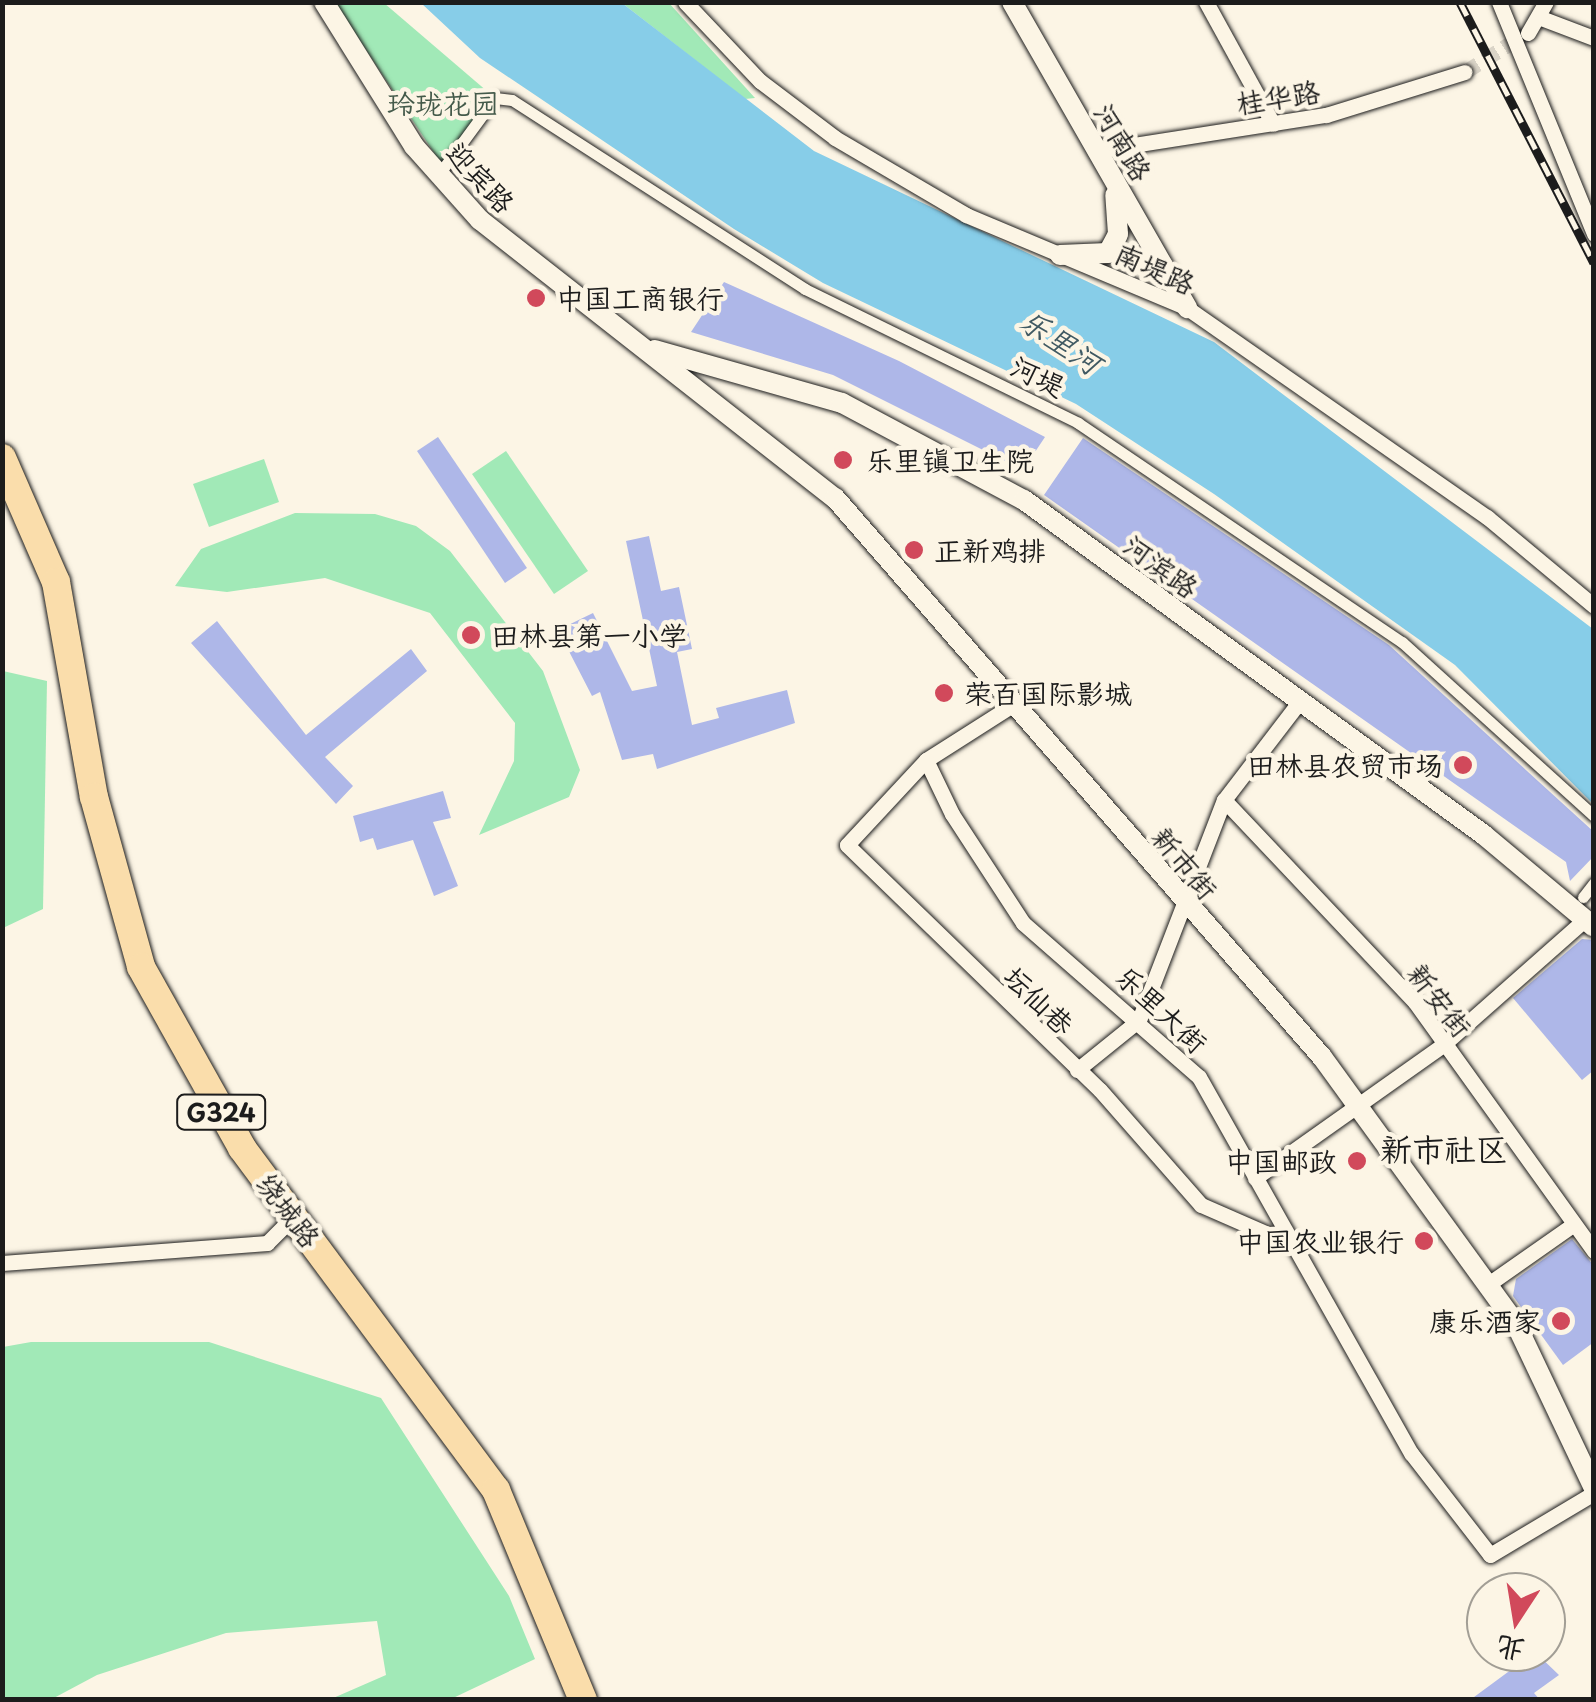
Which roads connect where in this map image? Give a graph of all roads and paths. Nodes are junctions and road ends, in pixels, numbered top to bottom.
1 (324, 2) edge
2 (684, 2) edge
3 (1012, 2) edge
4 (1206, 2) edge
5 (1499, 2) edge
6 (1543, 10) edge
7 (1528, 32) tunnel mouth
8 (1594, 38) edge
9 (1465, 72) tunnel mouth
10 (1273, 124) junction
11 (1094, 152) junction
12 (440, 174) junction
13 (1111, 178) junction
14 (1594, 234) edge
15 (1060, 254) junction
16 (1187, 308) junction
17 (643, 347) junction
18 (711, 366) junction
19 (695, 389) junction
20 (2, 458) edge
21 (1594, 606) edge
22 (1300, 701) junction
23 (1014, 704) junction
24 (926, 760) junction
25 (1224, 800) junction
26 (1594, 816) edge
27 (1594, 883) edge
28 (1582, 896) dead end
29 (1188, 910) junction
30 (1588, 924) edge
31 (1139, 1020) junction
32 (1444, 1044) junction
33 (1077, 1070) junction
34 (1358, 1108) junction
35 (1255, 1178) junction
36 (294, 1216) junction
37 (1574, 1224) junction
38 (1295, 1246) junction
39 (1594, 1251) edge
40 (2, 1262) edge
41 (1486, 1284) junction
42 (1594, 1491) edge
43 (583, 1700) edge

1 - 12 street, 迎宾路
2 - 15 street, 南堤路
3 - 11 street, 河南路
4 - 10 street
5 - 14 street
6 - 7 street
6 - 8 street
9 - 10 street, 桂华路
10 - 11 street, 桂华路
11 - 13 street, 河南路
12 - 17 street, 迎宾路
12 - 26 street, 河堤
13 - 15 street
13 - 16 street, 河南路
15 - 16 street, 南堤路
16 - 21 street, 南堤路
17 - 18 street, 河滨路
17 - 19 street, 新市街
18 - 19 street
18 - 22 street, 河滨路
19 - 23 street, 新市街
20 - 36 highway, 绕城路 / G324
22 - 25 street
22 - 30 street, 河滨路
23 - 24 street
23 - 29 street, 新市街
24 - 31 street, 乐里大街
24 - 33 street, 坛仙巷
25 - 29 street
25 - 32 street, 新安街
27 - 28 street
29 - 31 street
29 - 34 street, 新市街
30 - 32 street
31 - 33 street
31 - 35 street, 乐里大街
32 - 34 street
32 - 37 street, 新安街
33 - 38 street, 坛仙巷
34 - 35 street
34 - 41 street, 新市街
35 - 38 street, 乐里大街
36 - 40 street
36 - 43 highway, 绕城路 / G324
37 - 39 street, 新安街
37 - 41 street
38 - 42 street, 乐里大街
41 - 42 street, 新市街

